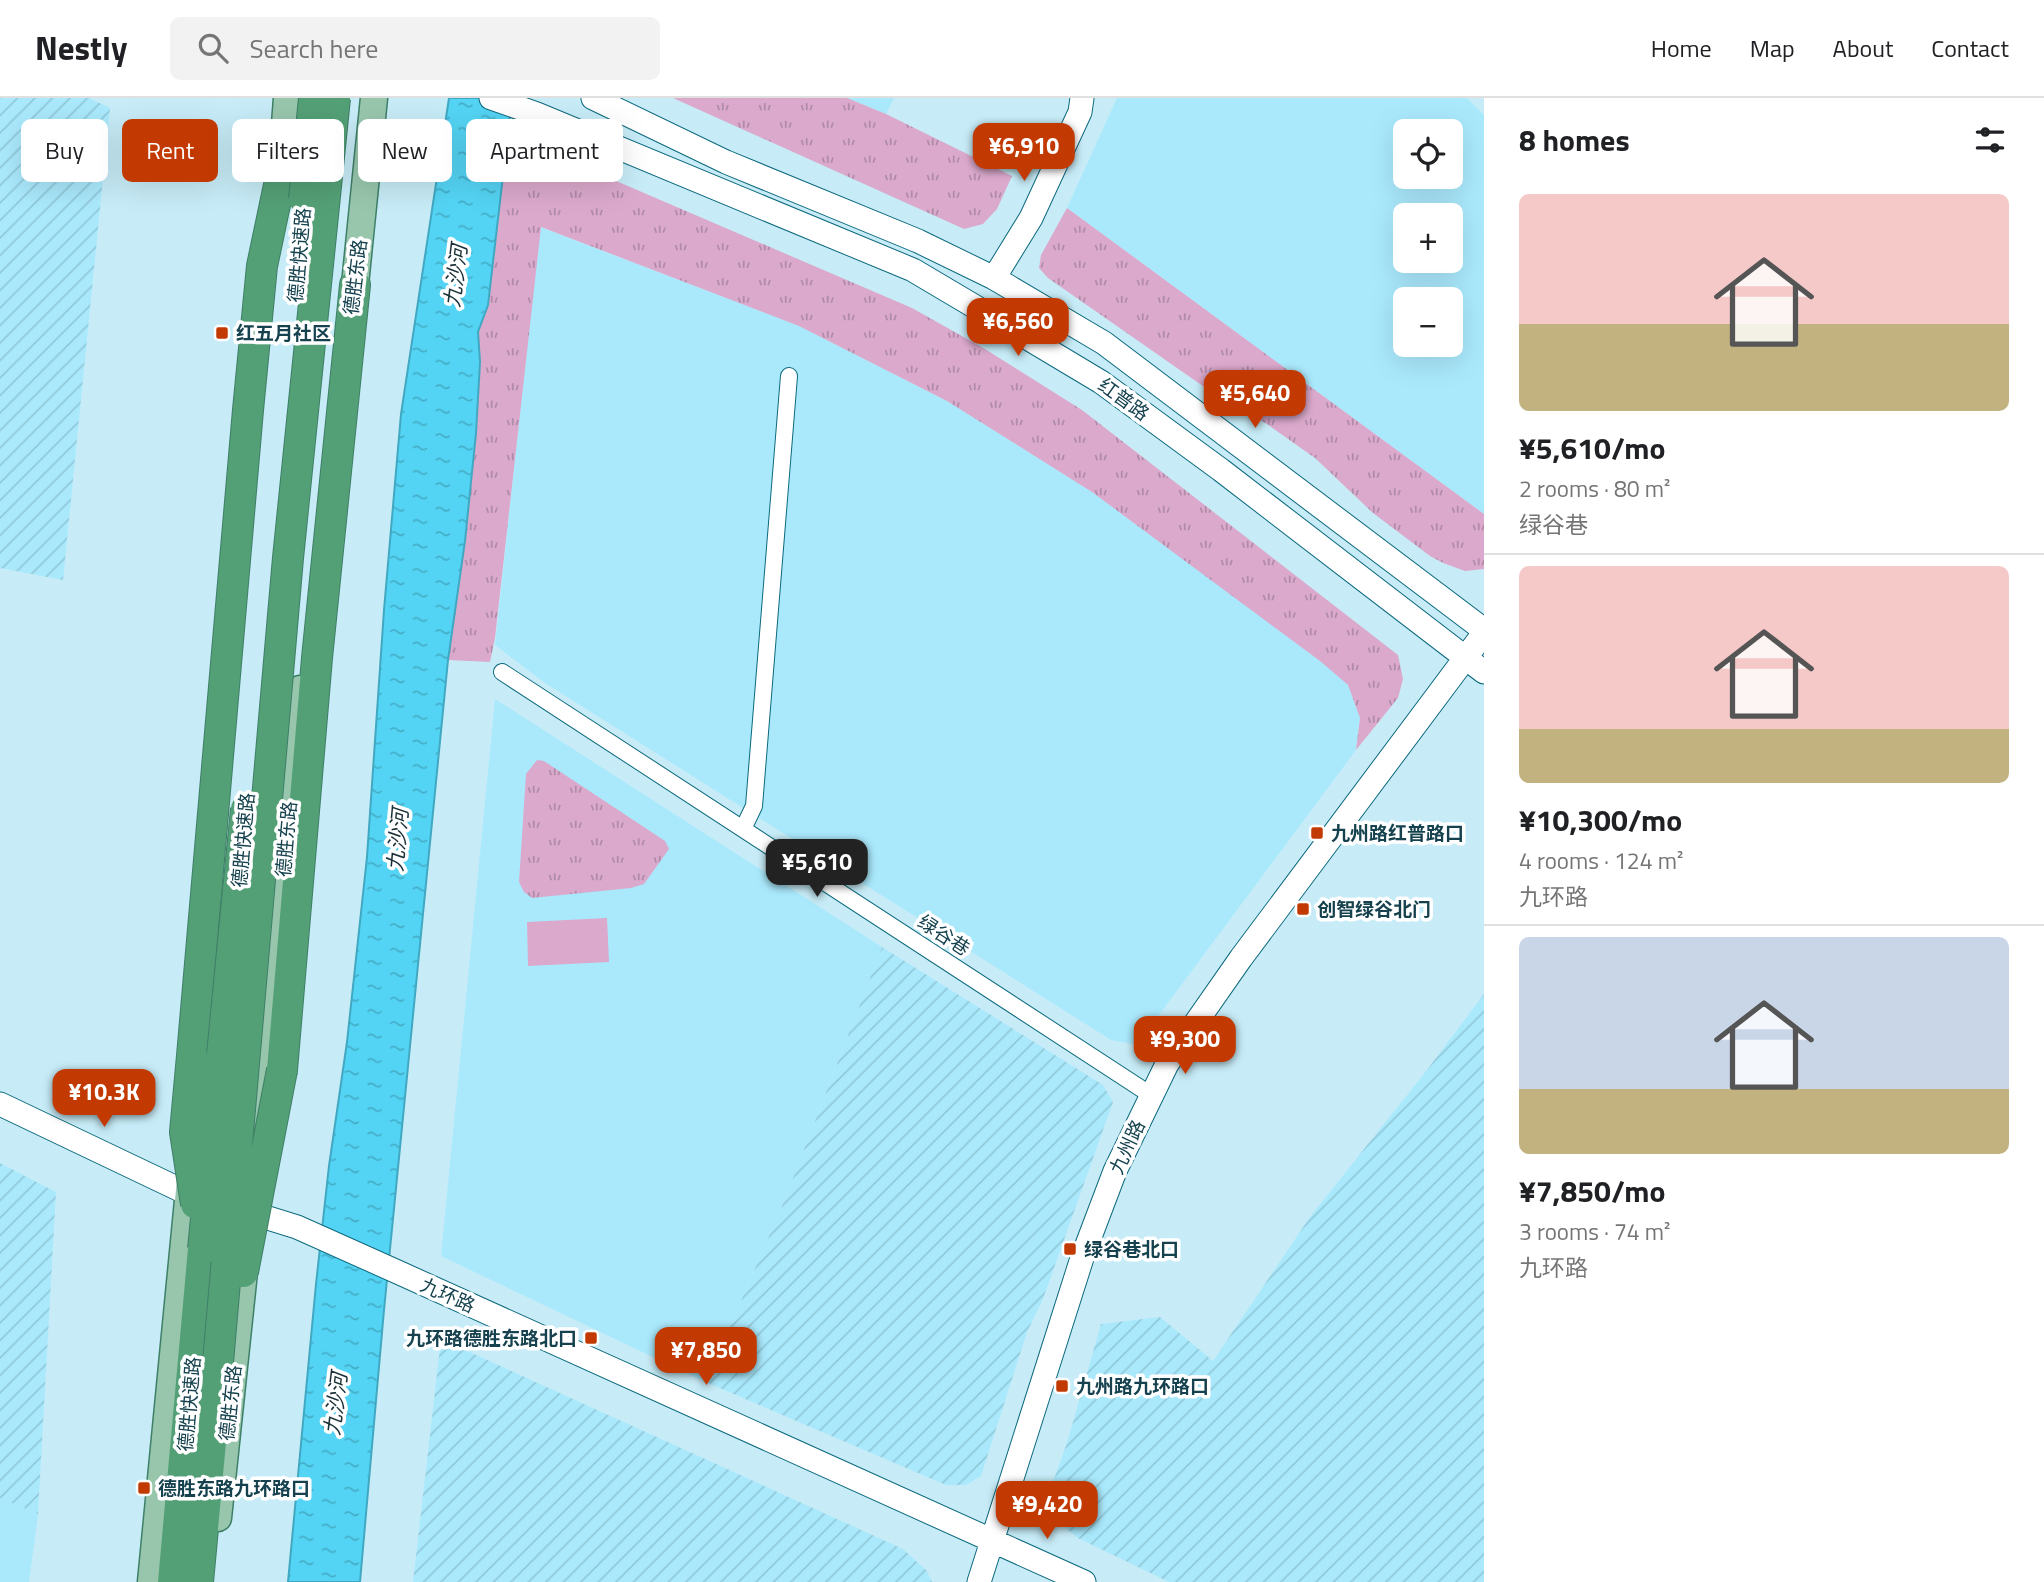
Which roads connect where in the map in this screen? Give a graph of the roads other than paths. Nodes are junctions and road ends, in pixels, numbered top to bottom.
1 (288, 98) edge
2 (314, 98) edge
3 (335, 98) edge
4 (374, 98) edge
5 (491, 98) edge
6 (593, 98) edge
7 (1082, 98) edge
8 (286, 119) edge
9 (280, 182) edge
10 (281, 182) edge
11 (994, 278) junction
12 (355, 285) junction
13 (789, 376) dead end
14 (1484, 632) edge
15 (1466, 657) junction
16 (502, 671) dead end
17 (1484, 672) edge
18 (743, 829) junction
19 (1151, 1096) junction
20 (0, 1104) edge
21 (189, 1194) junction
22 (251, 1212) junction
23 (203, 1250) junction
24 (212, 1430) junction
25 (992, 1541) junction
26 (151, 1582) edge
27 (173, 1582) edge
28 (198, 1582) edge
29 (212, 1582) edge
30 (979, 1582) edge
31 (1084, 1582) edge

1 - 8 main road
2 - 23 highway, 德胜快速路, bridge
3 - 24 highway, 德胜快速路, bridge
4 - 12 main road, 德胜东路
5 - 15 street, 红普路
6 - 11 street, 红普路
7 - 11 street
9 - 23 highway, bridge
10 - 21 main road
11 - 14 street, 红普路
12 - 22 main road, 德胜东路
12 - 24 highway, bridge
13 - 18 street
14 - 15 street, 九州路
15 - 17 street, 红普路
15 - 19 street, 九州路
16 - 18 street, 绿谷巷
18 - 19 street, 绿谷巷
19 - 25 street, 九州路
20 - 21 street, 九环路
21 - 22 street, 九环路
21 - 26 main road
22 - 25 street, 九环路
22 - 29 main road, 德胜东路
23 - 27 highway, 德胜快速路
24 - 28 highway, 德胜快速路
25 - 30 street, 九州路
25 - 31 street, 九环路

